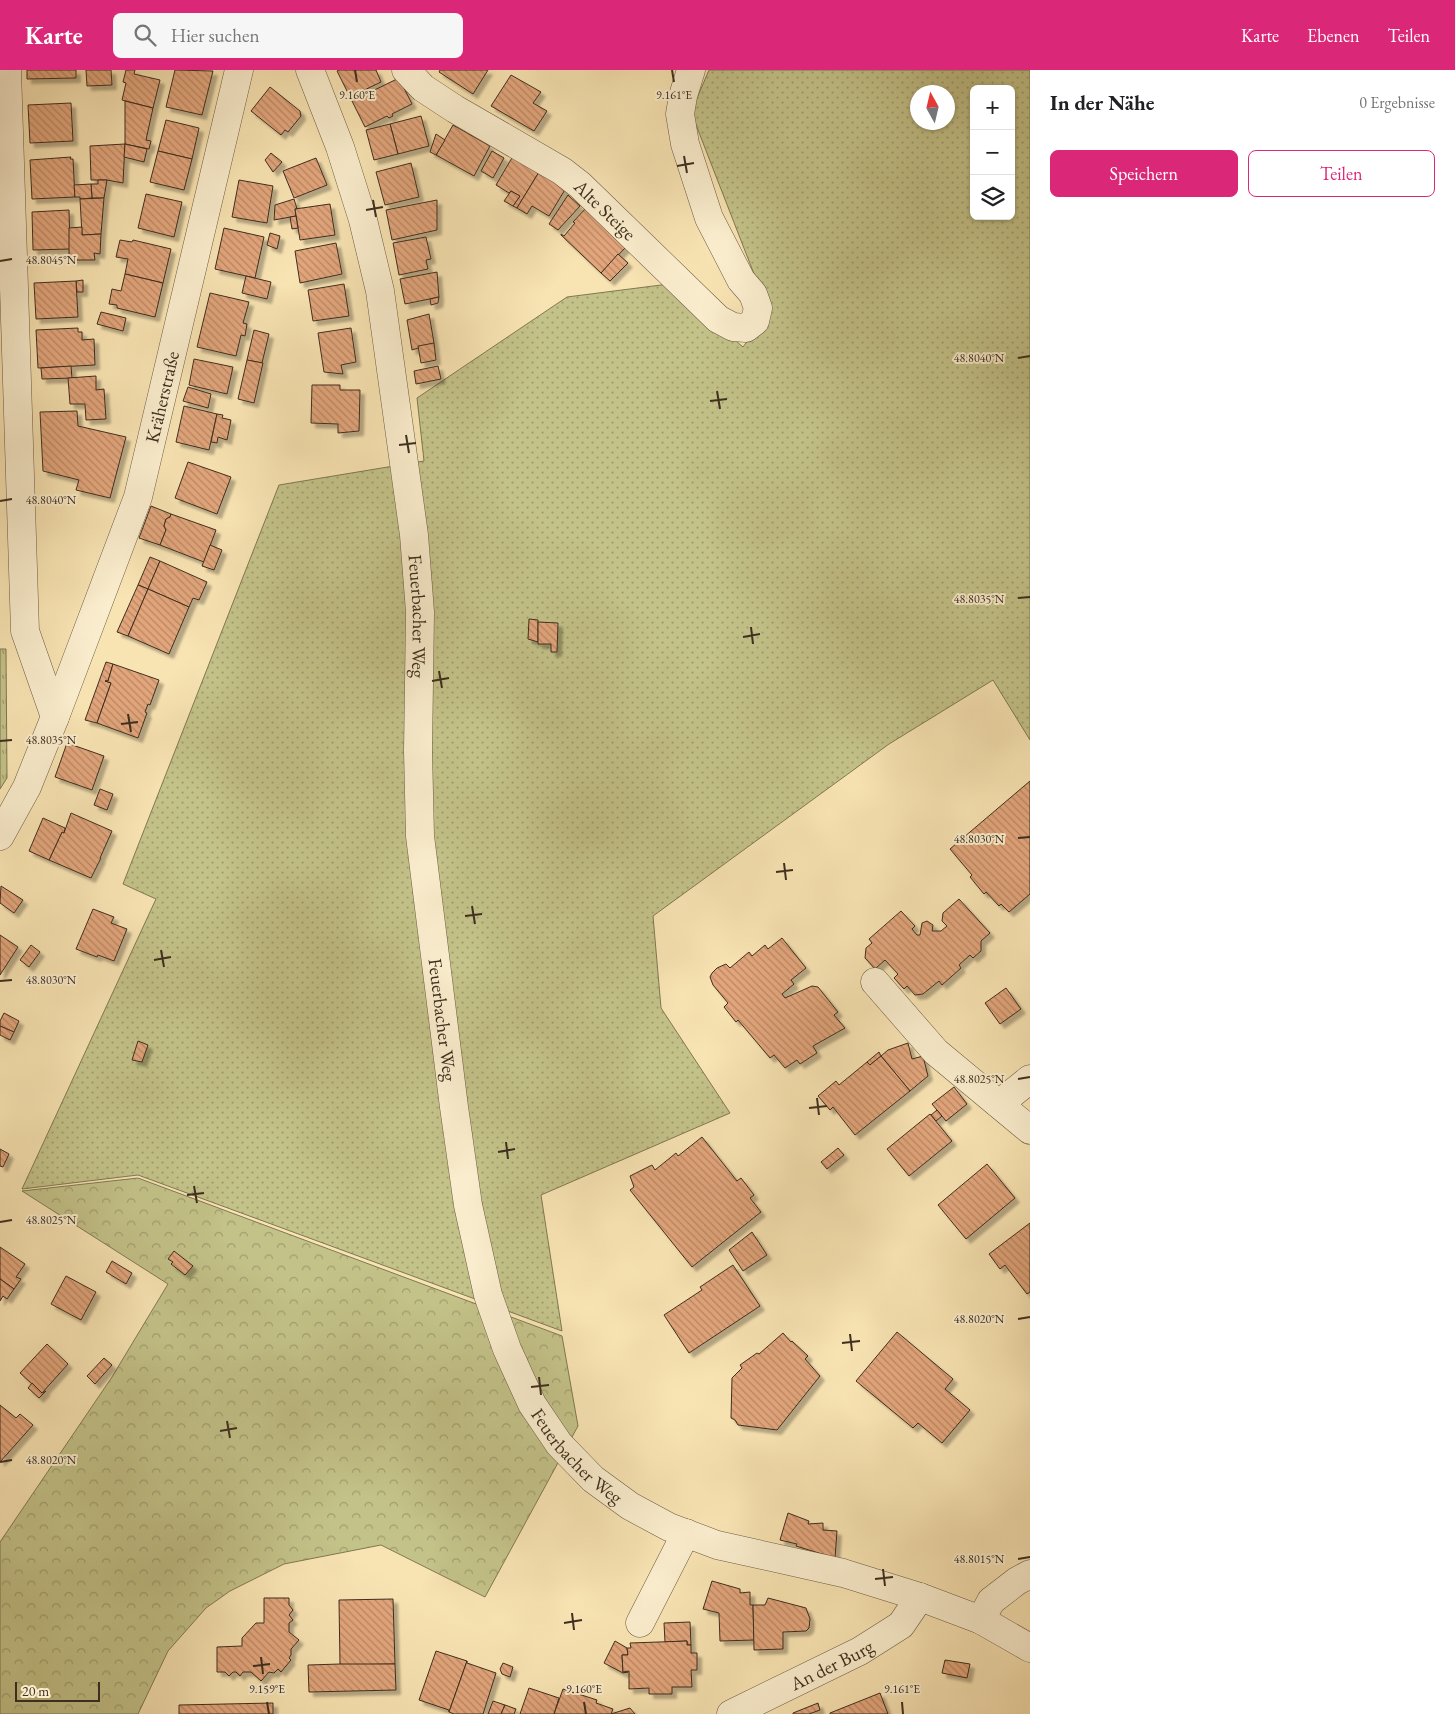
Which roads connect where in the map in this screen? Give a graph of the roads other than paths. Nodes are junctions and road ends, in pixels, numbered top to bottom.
1 (7, 70) edge
2 (239, 70) edge
3 (310, 70) edge
4 (406, 70) edge
5 (691, 70) edge
6 (55, 717) junction
7 (0, 836) edge
8 (875, 982) dead end
9 (1030, 1079) edge
10 (999, 1104) junction
11 (1030, 1130) edge
12 (686, 1533) junction
13 (1030, 1574) edge
14 (920, 1597) junction
15 (981, 1620) junction
16 (640, 1623) dead end
17 (1030, 1648) edge
18 (731, 1714) edge

1 - 6 street
2 - 6 street, Kräherstraße
3 - 12 street, Feuerbacher Weg
4 - 5 street, Alte Steige
6 - 7 street, Kräherstraße
8 - 10 street
9 - 10 street
10 - 11 street
12 - 14 street, Feuerbacher Weg
12 - 16 street
13 - 15 street
14 - 15 street, Feuerbacher Weg
14 - 18 street, An der Burg
15 - 17 street, Feuerbacher Weg

